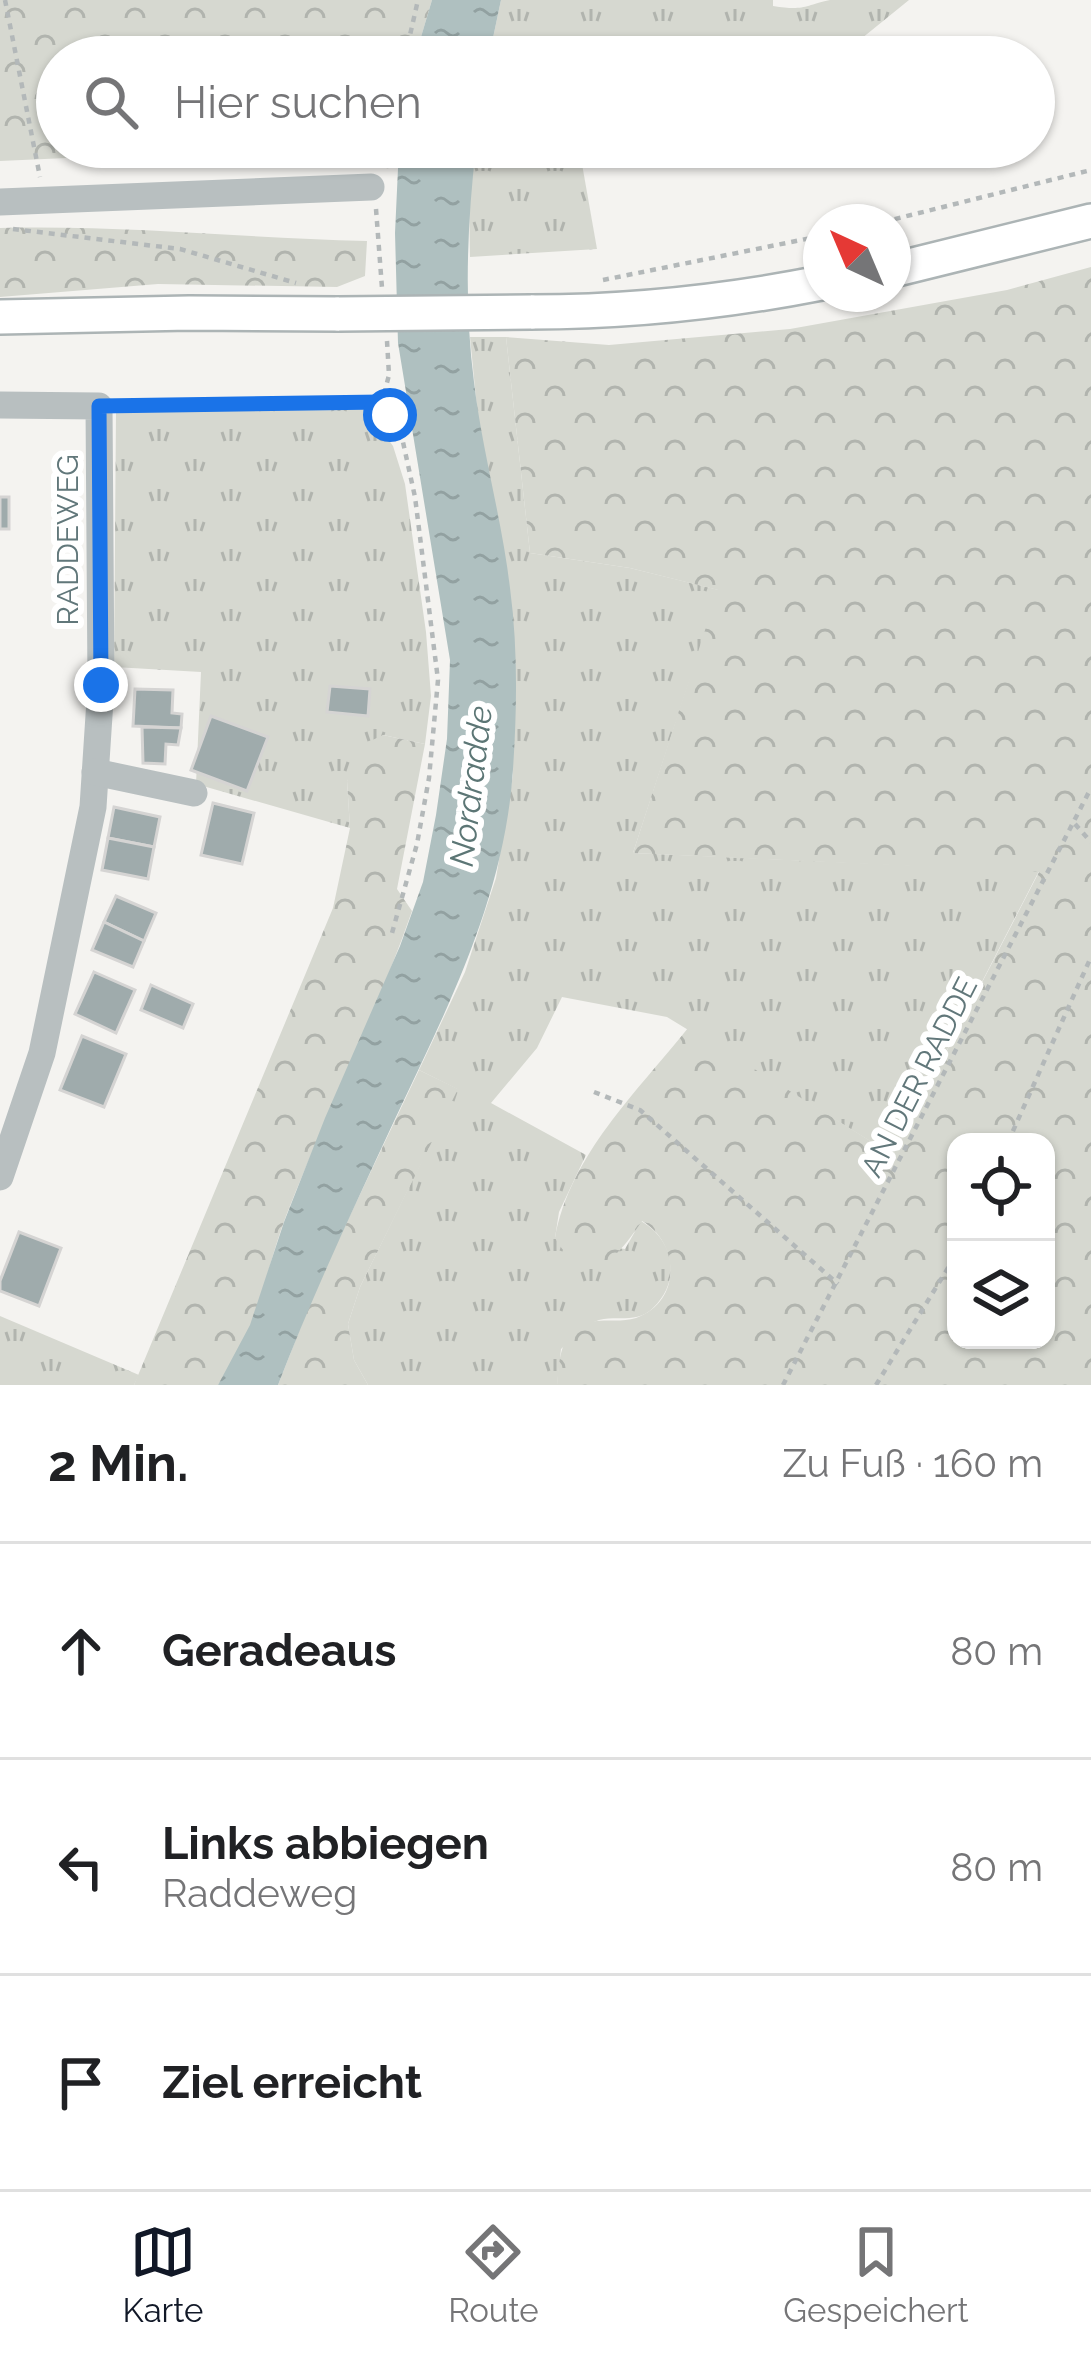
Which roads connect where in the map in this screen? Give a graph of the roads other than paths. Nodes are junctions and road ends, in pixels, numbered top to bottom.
1 (371, 187) dead end
2 (3, 215) edge
3 (1091, 221) edge
4 (911, 266) edge
5 (803, 287) edge
6 (0, 317) edge
7 (0, 405) edge
8 (95, 772) junction
9 (194, 793) dead end
10 (0, 1177) edge

1 - 2 street
3 - 4 main road
5 - 6 main road, bridge
7 - 8 street, RADDEWEG
8 - 9 street
8 - 10 street, RADDEWEG

